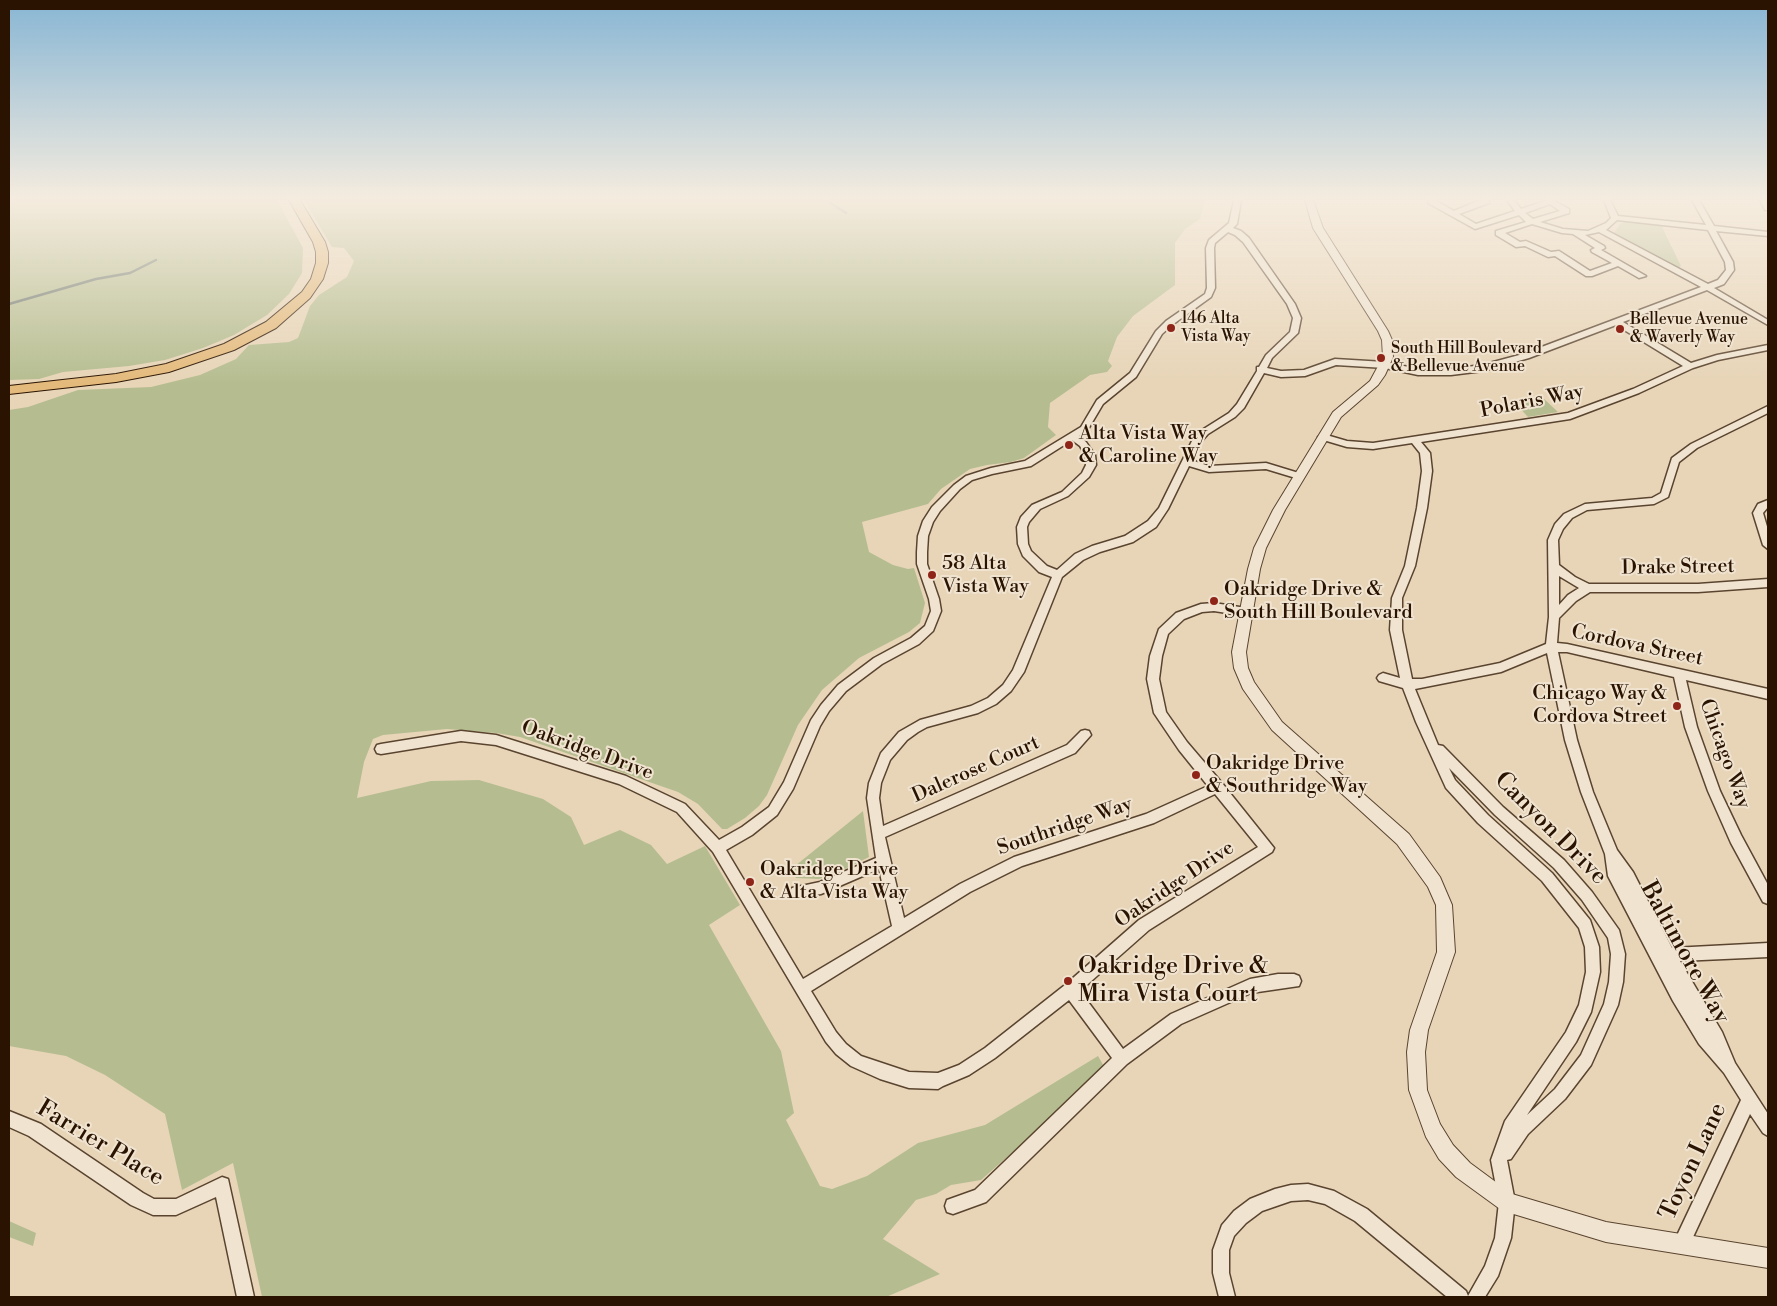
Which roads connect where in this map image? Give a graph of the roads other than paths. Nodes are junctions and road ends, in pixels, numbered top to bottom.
1 (322, 261) edge
2 (1210, 261) edge
3 (1260, 261) edge
4 (1339, 261) edge
5 (1568, 261) edge
6 (1615, 261) edge
7 (1658, 261) edge
8 (1728, 261) edge
9 (1619, 263) junction
10 (1642, 276) dead end
11 (1707, 287) junction
12 (1616, 322) junction
13 (1768, 323) edge
14 (1768, 348) edge
15 (1385, 365) junction
16 (1690, 366) junction
17 (1260, 369) junction
18 (9, 390) edge
19 (1768, 409) edge
20 (1323, 436) junction
21 (1074, 437) junction
22 (1415, 440) junction
23 (1187, 462) junction
24 (1299, 476) junction
25 (1768, 503) edge
26 (1768, 545) edge
27 (1553, 566) junction
28 (1058, 575) junction
29 (1768, 583) edge
30 (1588, 588) junction
31 (1246, 612) junction
32 (1554, 617) junction
33 (1551, 647) junction
34 (1679, 674) junction
35 (1383, 678) dead end
36 (1407, 684) junction
37 (1768, 694) edge
38 (1085, 735) dead end
39 (1431, 742) junction
40 (381, 749) dead end
41 (1218, 787) junction
42 (878, 834) junction
43 (718, 848) junction
44 (1612, 854) junction
45 (883, 861) junction
46 (797, 892) dead end
47 (1768, 898) edge
48 (899, 928) junction
49 (1768, 950) edge
50 (1668, 954) junction
51 (1294, 982) dead end
52 (801, 990) junction
53 (1070, 990) junction
54 (1122, 1059) junction
55 (1729, 1068) junction
56 (1749, 1100) junction
57 (9, 1119) edge
58 (1768, 1128) edge
59 (1499, 1160) junction
60 (1507, 1202) junction
61 (953, 1206) dead end
62 (1681, 1244) junction
63 (1768, 1258) edge
64 (246, 1297) edge
65 (1227, 1297) edge
66 (1460, 1297) edge
67 (1476, 1297) edge

1 - 18 main road
2 - 21 street
3 - 17 street
4 - 15 street
5 - 9 street
6 - 9 street
7 - 11 street
8 - 11 street
9 - 10 street
11 - 12 street
11 - 13 street
12 - 15 street
12 - 16 street
14 - 16 street, Polaris Way
15 - 17 street
15 - 20 street
16 - 22 street, Polaris Way
17 - 23 street
19 - 27 street, Baltimore Way
20 - 22 street, Polaris Way
20 - 24 street
21 - 28 street
21 - 43 street
22 - 36 street, Canyon Drive
23 - 24 street
23 - 28 street
24 - 31 street
25 - 26 street
27 - 30 street, Drake Street
27 - 32 street, Baltimore Way
28 - 42 street
29 - 30 street, Drake Street
30 - 32 street
31 - 41 street, Oakridge Drive
31 - 60 street
32 - 33 street, Baltimore Way
33 - 34 street, Cordova Street
33 - 36 street, Cordova Street
33 - 44 street, Baltimore Way
34 - 37 street, Cordova Street
34 - 47 street, Chicago Way
35 - 36 street, Cordova Street
36 - 39 street, Canyon Drive
38 - 42 street, Dalerose Court
39 - 59 street, Canyon Drive
39 - 59 street, Canyon Drive
40 - 43 street, Oakridge Drive
41 - 48 street, Southridge Way
41 - 53 street, Oakridge Drive
42 - 45 street
43 - 52 street, Oakridge Drive
44 - 50 street, Baltimore Way
44 - 55 street, Baltimore Way
45 - 46 street
45 - 48 street
48 - 52 street, Southridge Way
49 - 50 street
50 - 55 street, Baltimore Way
51 - 54 street
52 - 53 street, Oakridge Drive
53 - 54 street
54 - 61 street
55 - 56 street, Baltimore Way
56 - 58 street, Baltimore Way
56 - 62 street, Toyon Lane
57 - 64 street, Farrier Place
59 - 60 street, Canyon Drive
60 - 62 street
60 - 67 street, Canyon Drive
62 - 63 street
65 - 66 street

